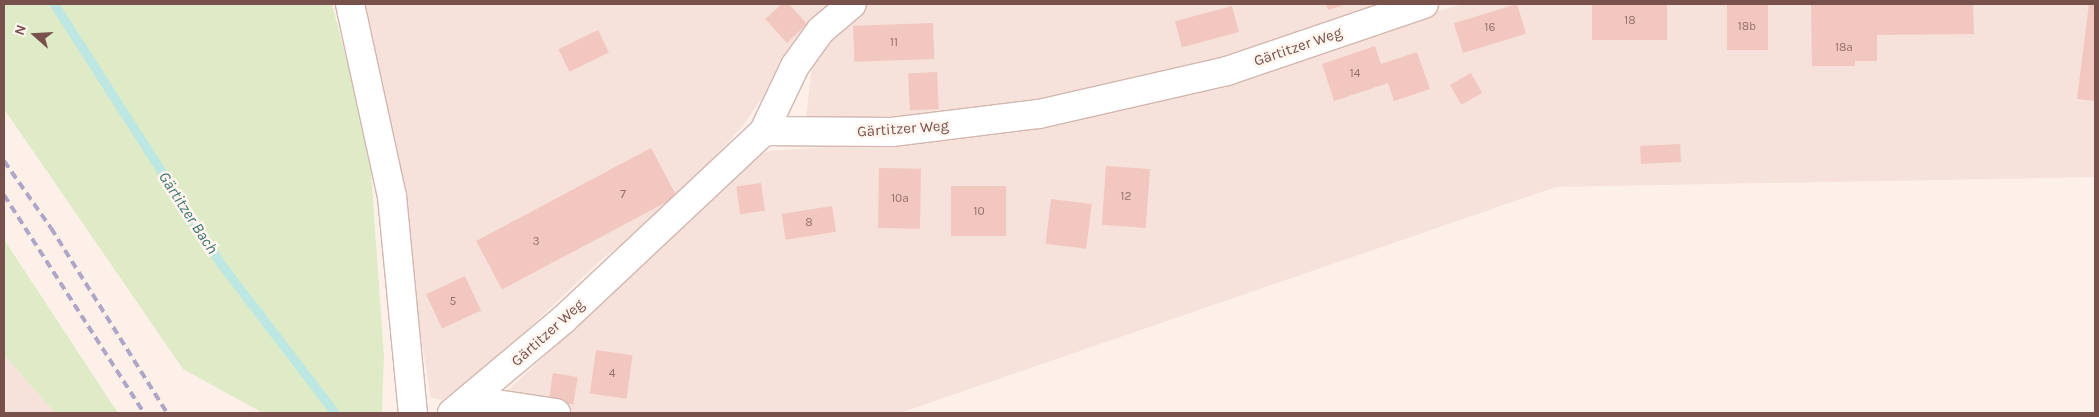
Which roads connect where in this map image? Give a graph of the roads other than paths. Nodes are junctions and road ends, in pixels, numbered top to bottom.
1 (350, 4) edge
2 (852, 4) edge
3 (1424, 4) edge
4 (764, 131) junction
5 (461, 407) edge
6 (414, 413) edge
7 (556, 413) edge

1 - 6 street
2 - 4 street
3 - 4 street, Gärtitzer Weg
4 - 5 street, Gärtitzer Weg
5 - 7 street, Gärtitzer Weg

